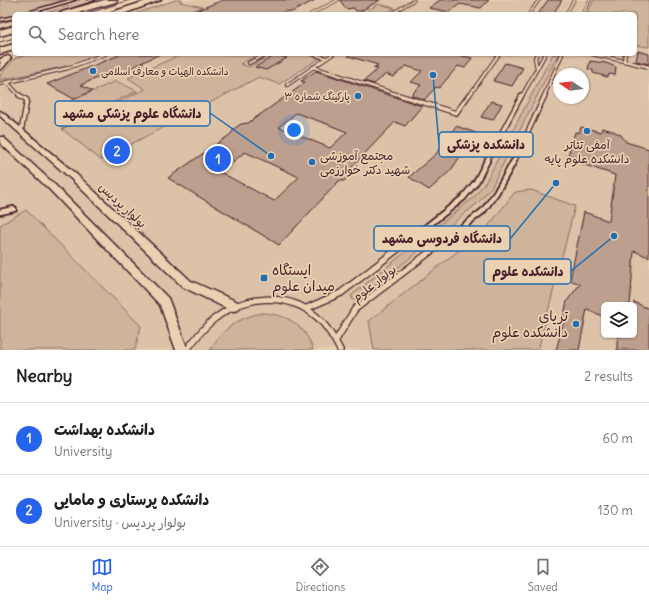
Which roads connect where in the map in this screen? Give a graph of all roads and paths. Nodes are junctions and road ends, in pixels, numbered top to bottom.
1 (74, 0) edge
2 (88, 0) edge
3 (113, 0) edge
4 (157, 0) edge
5 (338, 0) edge
6 (414, 0) edge
7 (540, 0) edge
8 (574, 0) edge
9 (590, 0) edge
10 (396, 11) joint
11 (36, 12) edge
12 (51, 12) edge
13 (73, 12) edge
14 (120, 12) edge
15 (315, 12) edge
16 (400, 12) edge
17 (531, 12) edge
18 (567, 12) edge
19 (584, 12) edge
20 (12, 17) edge
21 (0, 20) edge
22 (12, 23) edge
23 (0, 26) edge
24 (12, 30) edge
25 (0, 33) edge
26 (12, 49) edge
27 (0, 52) edge
28 (100, 56) edge
29 (263, 56) edge
30 (320, 56) edge
31 (330, 56) edge
32 (498, 56) edge
33 (536, 56) edge
34 (544, 56) edge
35 (561, 56) edge
36 (601, 56) edge
37 (625, 56) edge
38 (326, 58) junction
39 (0, 61) edge
40 (624, 61) junction
41 (249, 63) dead end
42 (314, 66) junction
43 (649, 67) edge
44 (0, 68) edge
45 (537, 68) junction
46 (7, 82) junction
47 (0, 84) edge
48 (287, 85) dead end
49 (0, 113) edge
50 (21, 132) junction
51 (0, 139) edge
52 (14, 209) dead end
53 (0, 212) edge
54 (234, 306) junction
55 (307, 308) junction
56 (336, 340) junction
57 (182, 350) edge
58 (187, 350) edge
59 (340, 350) edge

1 - 11 street
2 - 11 lane
2 - 12 street
3 - 13 highway
4 - 14 highway
5 - 15 lane
6 - 10 lane
7 - 17 lane
8 - 18 lane
9 - 19 lane
10 - 16 lane
20 - 21 street
22 - 23 street
24 - 25 highway
26 - 27 highway
28 - 46 lane
29 - 41 lane
30 - 38 lane
31 - 38 lane
32 - 42 lane
33 - 45 lane
34 - 45 lane, بولوار علوم
35 - 56 lane, بولوار علوم
36 - 40 lane
37 - 40 lane
38 - 42 lane
39 - 44 street
40 - 43 lane
42 - 48 lane
45 - 55 lane, بولوار علوم
46 - 47 lane
46 - 50 lane
49 - 50 street, بولوار پردیس
50 - 54 street, بولوار پردیس
51 - 57 street
52 - 53 lane
54 - 55 lane
54 - 58 lane
55 - 56 lane
56 - 59 lane

